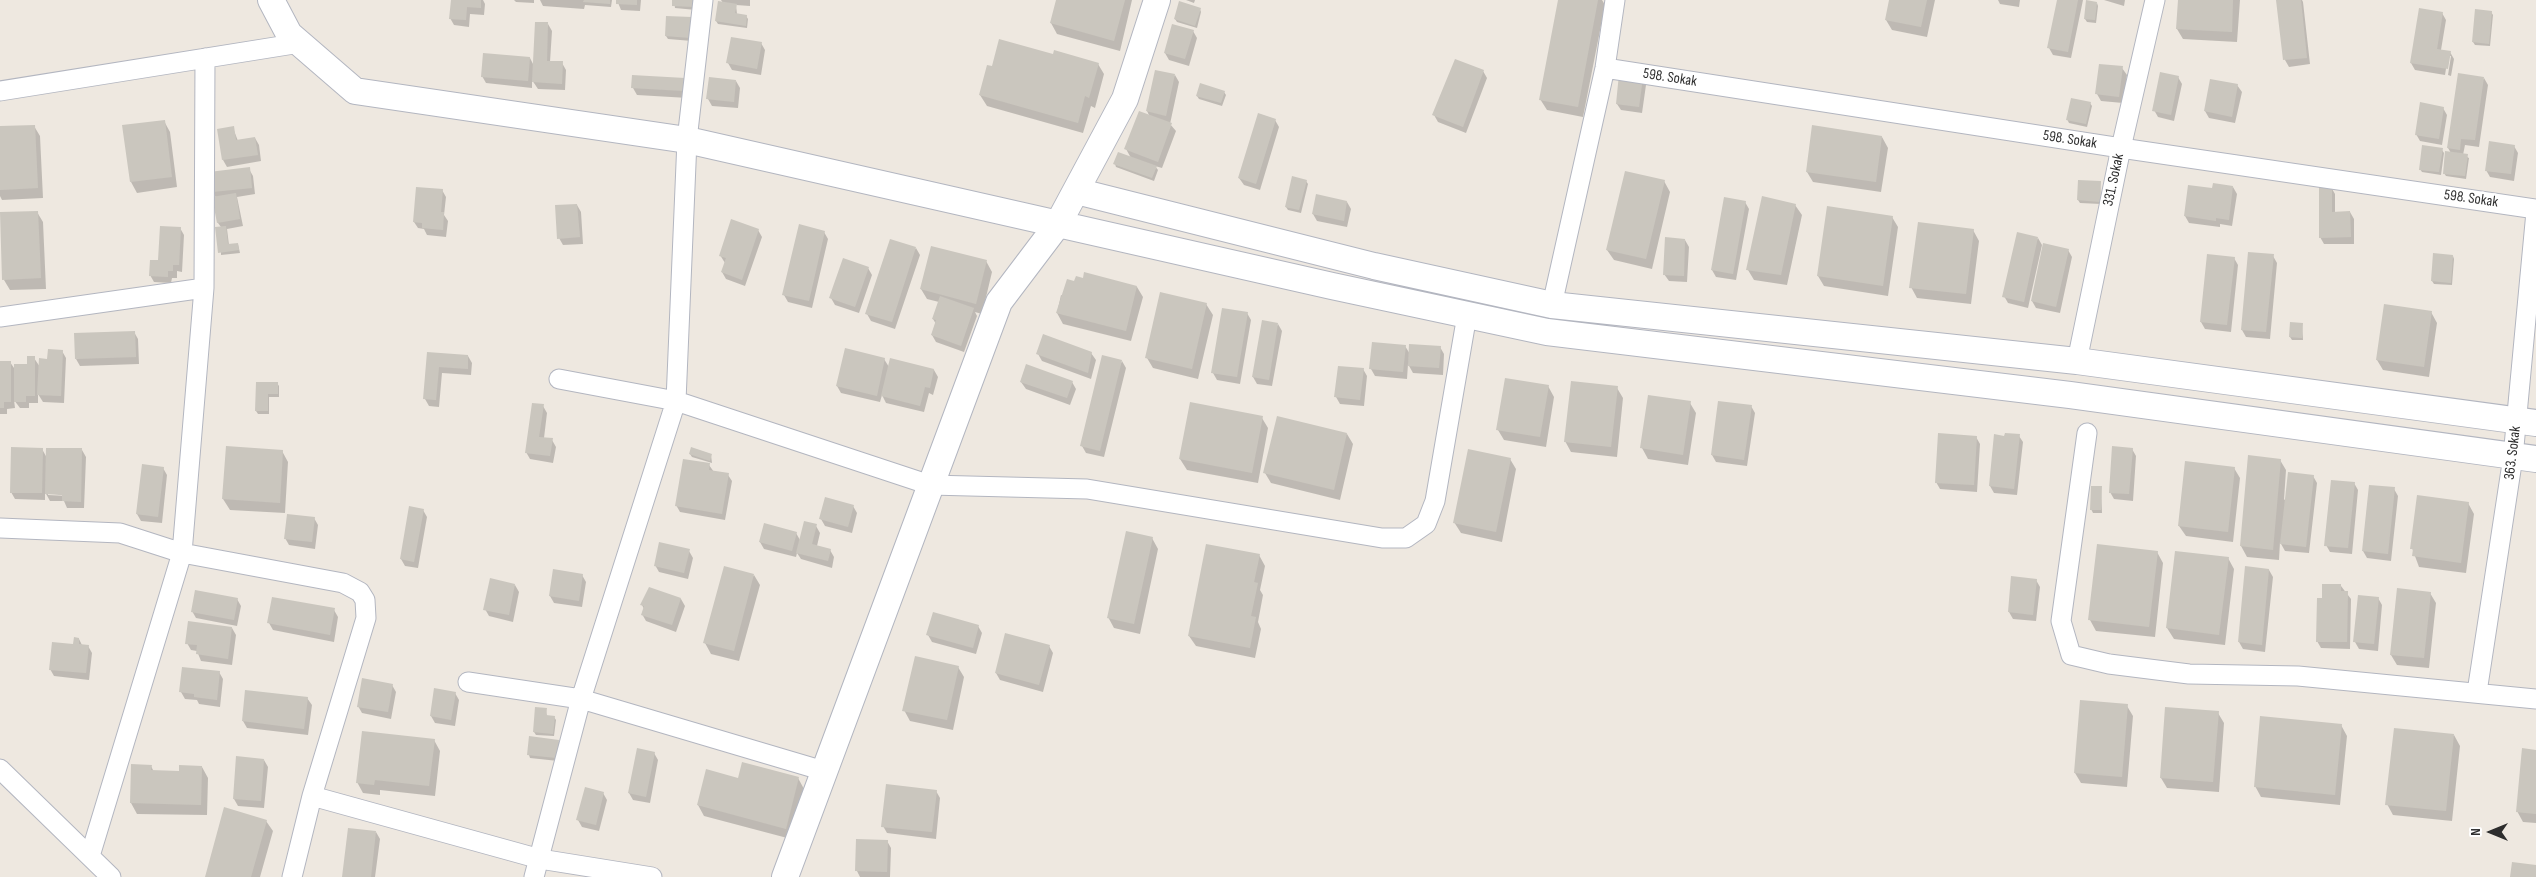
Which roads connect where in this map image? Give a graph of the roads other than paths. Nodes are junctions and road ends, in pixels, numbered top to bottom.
1 (271, 0) edge
2 (703, 0) edge
3 (1157, 0) edge
4 (1614, 0) edge
5 (2155, 0) edge
6 (300, 43) junction
7 (204, 58) junction
8 (1605, 68) junction
9 (0, 91) edge
10 (687, 140) junction
11 (2121, 148) junction
12 (1076, 191) junction
13 (2536, 210) edge
14 (1058, 224) junction
15 (204, 288) junction
16 (1552, 305) junction
17 (1467, 315) junction
18 (0, 316) edge
19 (2077, 361) junction
20 (559, 379) dead end
21 (676, 401) junction
22 (2526, 422) edge
23 (2087, 433) dead end
24 (2524, 458) edge
25 (930, 485) junction
26 (0, 528) edge
27 (182, 553) junction
28 (468, 682) dead end
29 (2477, 692) junction
30 (581, 699) junction
31 (2536, 700) edge
32 (0, 769) edge
33 (824, 770) junction
34 (312, 796) junction
35 (90, 856) junction
36 (537, 868) edge
37 (111, 877) edge
38 (292, 877) edge
39 (652, 877) edge
40 (785, 877) edge

1 - 6 street
2 - 10 street
3 - 12 street
4 - 8 street
5 - 11 street, 331. Sokak
6 - 7 street
6 - 10 street
7 - 9 street
7 - 15 street
8 - 11 street, 598. Sokak
8 - 16 street
10 - 14 street
10 - 21 street
11 - 13 street, 598. Sokak
11 - 19 street, 331. Sokak
12 - 14 street
12 - 16 street
13 - 22 street, 363. Sokak
14 - 17 street
14 - 25 street
15 - 18 street
15 - 27 street
16 - 19 street
17 - 24 street
17 - 25 street
19 - 22 street
20 - 21 street
21 - 25 street
21 - 30 street
22 - 24 street, 363. Sokak
23 - 29 street
24 - 29 street, 363. Sokak
25 - 33 street
26 - 27 street
27 - 34 street
27 - 35 street
28 - 30 street
29 - 31 street
30 - 33 street
30 - 36 street
32 - 35 street
33 - 40 street
34 - 36 street
34 - 38 street
35 - 37 street
36 - 39 street

